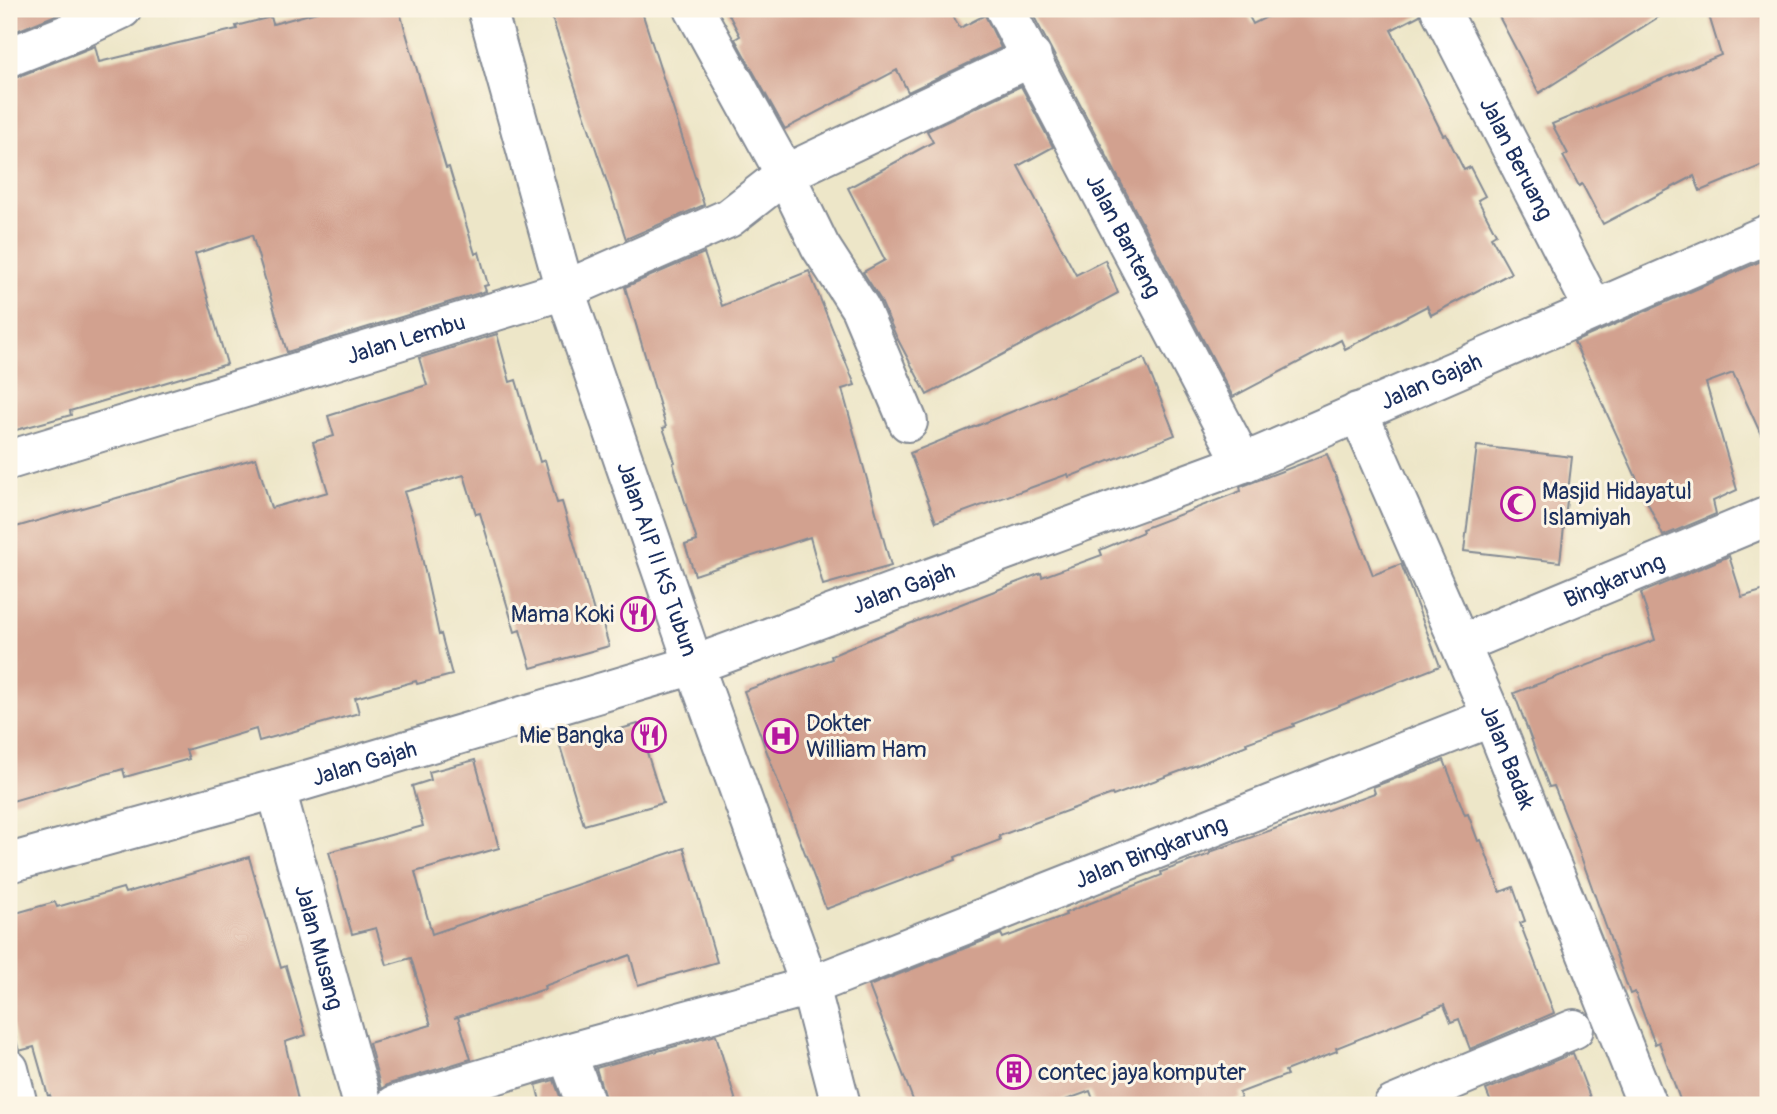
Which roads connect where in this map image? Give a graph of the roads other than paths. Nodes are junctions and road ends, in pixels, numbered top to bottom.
1 (122, 9) edge
2 (487, 9) edge
3 (694, 9) edge
4 (1005, 9) edge
5 (1440, 9) edge
6 (9, 57) edge
7 (1032, 57) junction
8 (785, 174) junction
9 (1768, 234) edge
10 (565, 290) junction
11 (1593, 308) junction
12 (1358, 412) junction
13 (908, 422) dead end
14 (9, 460) edge
15 (1243, 463) junction
16 (1768, 516) edge
17 (1461, 644) junction
18 (694, 665) junction
19 (1492, 717) junction
20 (276, 789) junction
21 (9, 863) edge
22 (810, 986) junction
23 (1574, 1029) dead end
24 (568, 1053) junction
25 (9, 1069) edge
26 (18, 1105) edge
27 (363, 1105) edge
28 (395, 1105) edge
29 (586, 1105) edge
30 (841, 1105) edge
31 (1392, 1105) edge
32 (1647, 1105) edge

1 - 6 street
2 - 10 street, Jalan AIP II KS Tubun
3 - 8 street
4 - 7 street, Jalan Banteng
5 - 11 street, Jalan Beruang
7 - 8 street, Jalan Lembu
7 - 15 street, Jalan Banteng
8 - 10 street, Jalan Lembu
8 - 13 street
9 - 11 street, Jalan Gajah
10 - 14 street, Jalan Lembu
10 - 18 street, Jalan AIP II KS Tubun
11 - 12 street, Jalan Gajah
12 - 15 street, Jalan Gajah
12 - 17 street, Jalan Badak
15 - 18 street, Jalan Gajah
16 - 17 street, Bingkarung
17 - 19 street, Jalan Badak
18 - 20 street, Jalan Gajah
18 - 22 street, Jalan AIP II KS Tubun
19 - 22 street, Jalan Bingkarung
19 - 32 street, Jalan Badak
20 - 21 street, Jalan Gajah
20 - 27 street, Jalan Musang
22 - 24 street, Jalan Bingkarung
22 - 30 street, Jalan AIP II KS Tubun
23 - 31 street
24 - 28 street, Jalan Bingkarung
24 - 29 street
25 - 26 street

